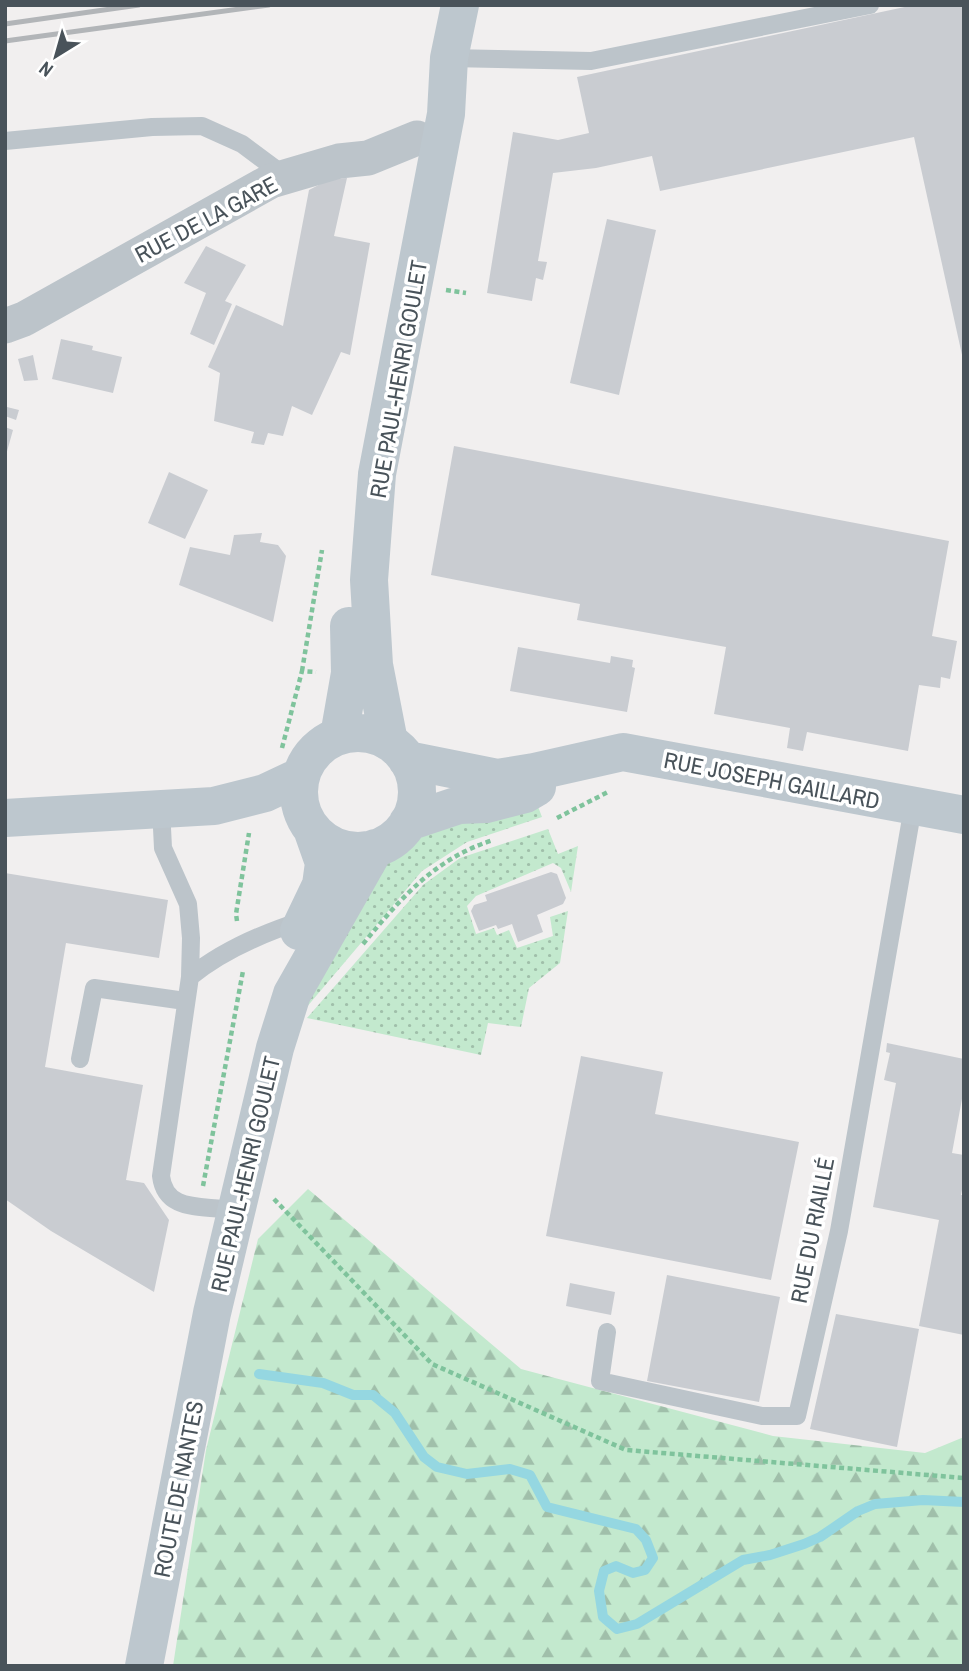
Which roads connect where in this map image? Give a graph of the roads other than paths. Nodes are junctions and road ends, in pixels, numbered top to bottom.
1 (460, 5) edge
2 (870, 5) edge
3 (449, 58) junction
4 (417, 138) junction
5 (5, 141) edge
6 (285, 176) junction
7 (5, 326) edge
8 (339, 736) junction
9 (398, 751) junction
10 (591, 760) junction
11 (301, 776) junction
12 (214, 806) junction
13 (913, 807) junction
14 (161, 808) junction
15 (964, 815) edge
16 (5, 818) edge
17 (408, 822) junction
18 (309, 824) junction
19 (375, 848) junction
20 (304, 920) junction
21 (190, 977) junction
22 (185, 1001) junction
23 (80, 1059) dead end
24 (222, 1209) junction
25 (212, 1313) junction
26 (607, 1332) dead end
27 (144, 1666) edge

1 - 3 main road, RUE PAUL-HENRI GOULET
2 - 3 lane
3 - 4 main road, RUE PAUL-HENRI GOULET
3 - 9 main road, RUE PAUL-HENRI GOULET
4 - 6 street, RUE DE LA GARE
4 - 8 main road, RUE PAUL-HENRI GOULET
5 - 6 lane
6 - 7 street, RUE DE LA GARE
8 - 9 main road
8 - 11 main road
9 - 10 main road, RUE JOSEPH GAILLARD
9 - 17 main road
10 - 13 main road, RUE JOSEPH GAILLARD
10 - 17 main road
11 - 12 main road
11 - 18 main road
12 - 14 main road
12 - 18 main road
13 - 15 main road, RUE JOSEPH GAILLARD
13 - 26 lane, RUE DU RIAILLÉ
14 - 16 main road
14 - 21 lane
17 - 19 main road
18 - 19 main road
18 - 20 main road, RUE PAUL-HENRI GOULET
19 - 25 main road, RUE PAUL-HENRI GOULET
20 - 21 lane
20 - 24 main road, RUE PAUL-HENRI GOULET
21 - 22 lane
22 - 23 lane
22 - 24 lane
24 - 25 main road, RUE PAUL-HENRI GOULET
25 - 27 main road, ROUTE DE NANTES

